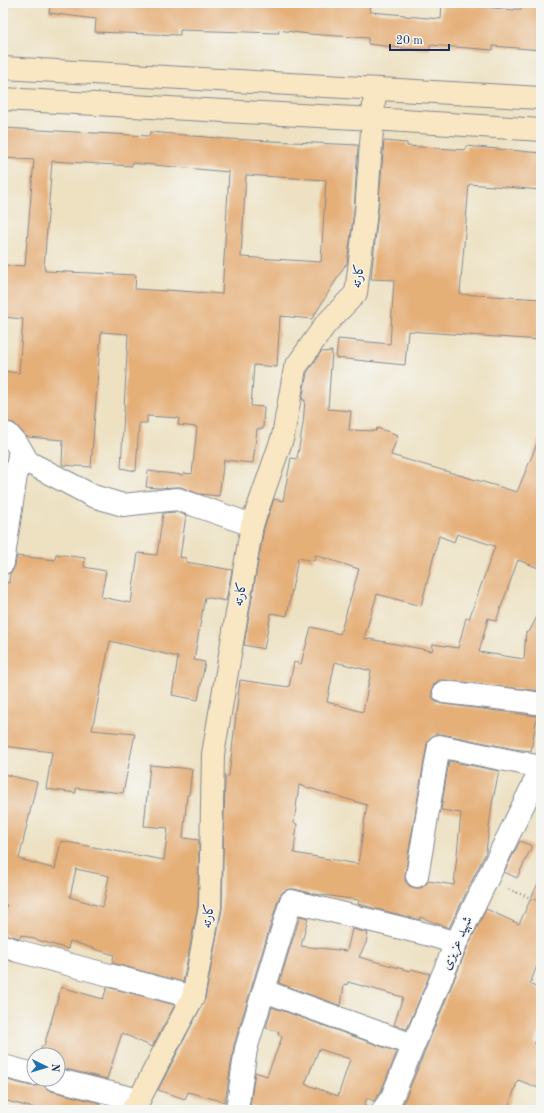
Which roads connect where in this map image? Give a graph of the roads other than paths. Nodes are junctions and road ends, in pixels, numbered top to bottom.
1 (3, 68) edge
2 (375, 90) junction
3 (541, 98) edge
4 (3, 99) edge
5 (373, 119) junction
6 (541, 130) edge
7 (3, 434) edge
8 (20, 448) junction
9 (252, 525) junction
10 (3, 563) edge
11 (444, 692) dead end
12 (541, 704) edge
13 (540, 774) edge
14 (417, 876) dead end
15 (456, 943) junction
16 (3, 946) edge
17 (264, 991) junction
18 (193, 997) junction
19 (413, 1045) junction
20 (3, 1066) edge
21 (26, 1072) edge
22 (66, 1083) edge
23 (136, 1105) edge
24 (237, 1110) edge
25 (383, 1110) edge

1 - 2 main road
2 - 3 main road
2 - 5 main road, کارته
4 - 5 main road
5 - 6 main road
5 - 9 main road, کارته
7 - 8 street
8 - 9 street
8 - 10 street
9 - 18 main road, کارته
11 - 12 street
13 - 14 street
13 - 15 street, شهید عزیزی
15 - 17 street
15 - 19 street, شهید عزیزی
16 - 18 street
17 - 19 street
17 - 24 street
18 - 23 main road, کارته
19 - 25 street, شهید عزیزی
20 - 21 street
22 - 23 street

